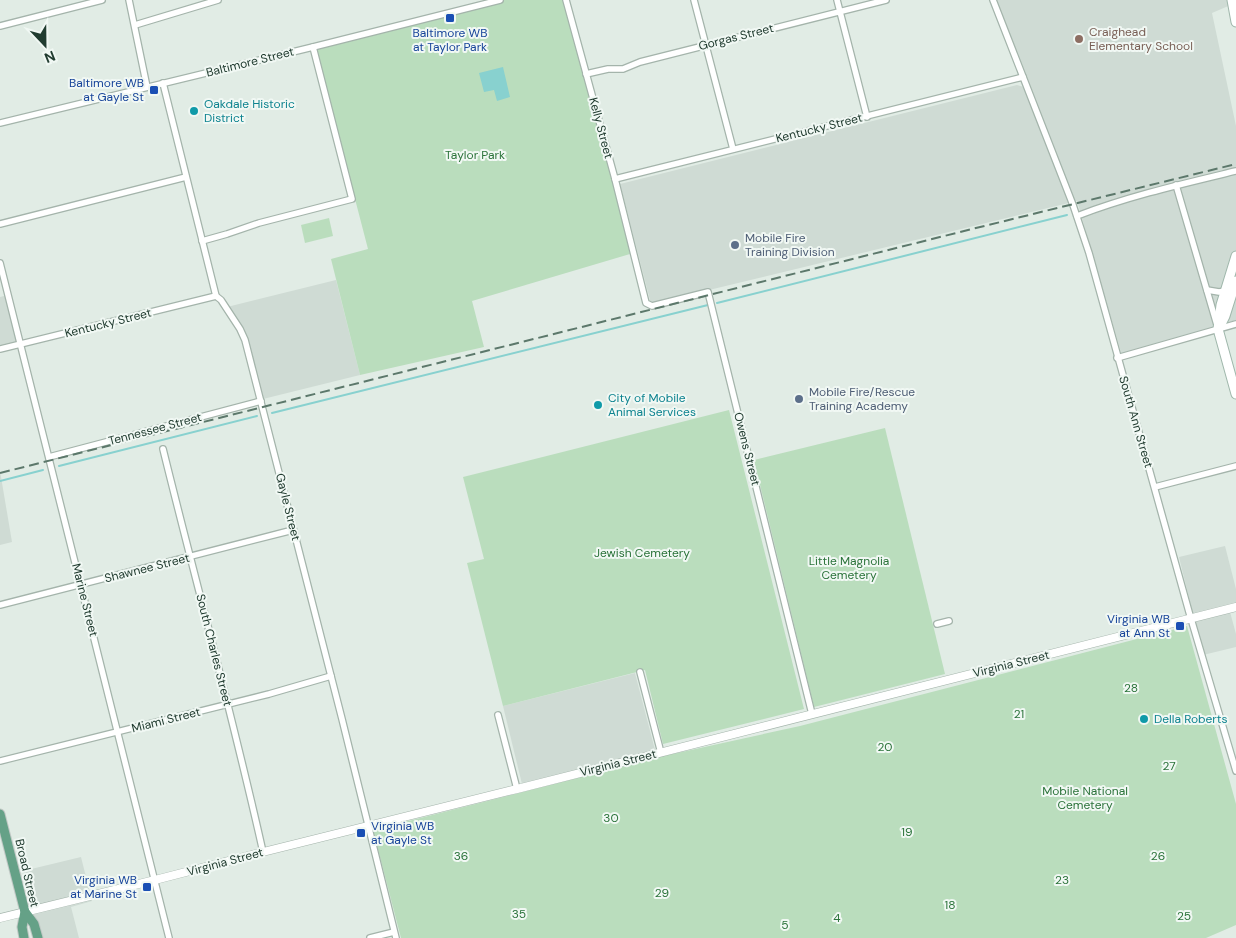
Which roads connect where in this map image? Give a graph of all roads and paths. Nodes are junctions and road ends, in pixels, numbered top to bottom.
1 (102, 0) edge
2 (129, 0) edge
3 (218, 0) edge
4 (500, 0) edge
5 (566, 0) edge
6 (694, 0) edge
7 (837, 0) edge
8 (886, 0) edge
9 (992, 0) edge
10 (1232, 0) edge
11 (840, 12) junction
12 (1236, 22) edge
13 (135, 25) junction
14 (0, 26) edge
15 (707, 45) junction
16 (313, 47) junction
17 (586, 74) junction
18 (1023, 76) junction
19 (163, 84) junction
20 (147, 87) junction
21 (866, 116) junction
22 (0, 123) edge
23 (733, 149) junction
24 (1236, 171) edge
25 (186, 177) junction
26 (615, 179) junction
27 (1176, 185) junction
28 (1077, 216) junction
29 (0, 224) edge
30 (202, 241) junction
31 (1236, 256) edge
32 (634, 257) joint
33 (0, 263) edge
34 (1236, 281) edge
35 (1207, 290) junction
36 (1225, 291) junction
37 (216, 296) junction
38 (1236, 324) edge
39 (1218, 329) junction
40 (20, 345) junction
41 (0, 350) edge
42 (1117, 358) junction
43 (1236, 394) edge
44 (261, 401) junction
45 (163, 449) dead end
46 (49, 457) junction
47 (1236, 466) edge
48 (1154, 487) junction
49 (293, 530) junction
50 (190, 557) junction
51 (81, 585) junction
52 (0, 605) edge
53 (1236, 607) edge
54 (1191, 618) junction
55 (949, 620) dead end
56 (937, 624) dead end
57 (640, 672) dead end
58 (331, 676) junction
59 (228, 704) junction
60 (812, 714) junction
61 (498, 715) dead end
62 (118, 732) junction
63 (661, 753) junction
64 (0, 761) edge
65 (1235, 762) edge
66 (1236, 771) edge
67 (517, 789) junction
68 (0, 814) edge
69 (368, 826) junction
70 (263, 852) junction
71 (155, 880) junction
72 (25, 912) junction
73 (0, 918) edge
74 (395, 935) edge
75 (24, 938) edge
76 (38, 938) edge
77 (169, 938) edge
78 (370, 938) edge

1 - 14 street
2 - 13 street
3 - 13 street
4 - 16 street, Baltimore Street
5 - 17 street, Kelly Street
6 - 15 street
7 - 11 street
8 - 11 street, Gorgas Street
9 - 18 street, South Ann Street
10 - 12 main road
11 - 15 street, Gorgas Street
11 - 21 street
13 - 20 street
15 - 17 street, Gorgas Street
15 - 23 street
16 - 19 street, Baltimore Street
16 - 30 street
17 - 26 street, Kelly Street
18 - 21 street, Kentucky Street
18 - 28 street, South Ann Street
19 - 20 street, Baltimore Street
19 - 25 street, Gayle Street
20 - 22 street, Baltimore Street
21 - 23 street, Kentucky Street
23 - 26 street, Kentucky Street
24 - 27 street
25 - 29 street
25 - 30 street, Gayle Street
26 - 32 street, Kelly Street
27 - 28 street
27 - 35 street
28 - 42 street, South Ann Street
30 - 37 street, Gayle Street
31 - 36 main road
32 - 60 street, Owens Street
33 - 40 street, Marine Street
34 - 39 main road
35 - 36 street
35 - 39 street
36 - 39 main road
37 - 40 street, Kentucky Street
37 - 44 street, Gayle Street
38 - 39 street
39 - 42 street
39 - 43 main road
40 - 41 street, Kentucky Street
40 - 46 street, Marine Street
42 - 48 street, South Ann Street
44 - 46 street, Tennessee Street
44 - 49 street, Gayle Street
45 - 50 street, South Charles Street
46 - 51 street, Marine Street
47 - 48 street
48 - 54 street, South Ann Street
49 - 50 street, Shawnee Street
49 - 58 street, Gayle Street
50 - 51 street, Shawnee Street
50 - 59 street, South Charles Street
51 - 52 street, Shawnee Street
51 - 62 street, Marine Street
53 - 54 street, Virginia Street
54 - 60 street, Virginia Street
54 - 65 street, South Ann Street
55 - 56 street
57 - 63 street
58 - 59 street, Miami Street
58 - 69 street, Gayle Street
59 - 62 street, Miami Street
59 - 70 street, South Charles Street
60 - 63 street, Virginia Street
61 - 67 street
62 - 64 street, Miami Street
62 - 71 street, Marine Street
63 - 67 street, Virginia Street
65 - 66 street, South Ann Street
67 - 69 street, Virginia Street
68 - 72 main road, Broad Street
69 - 70 street, Virginia Street
69 - 74 street, Gayle Street
70 - 71 street, Virginia Street
71 - 72 street, Virginia Street
71 - 77 street, Marine Street
72 - 73 street, Virginia Street
72 - 75 main road, Broad Street
72 - 76 main road
74 - 78 street

